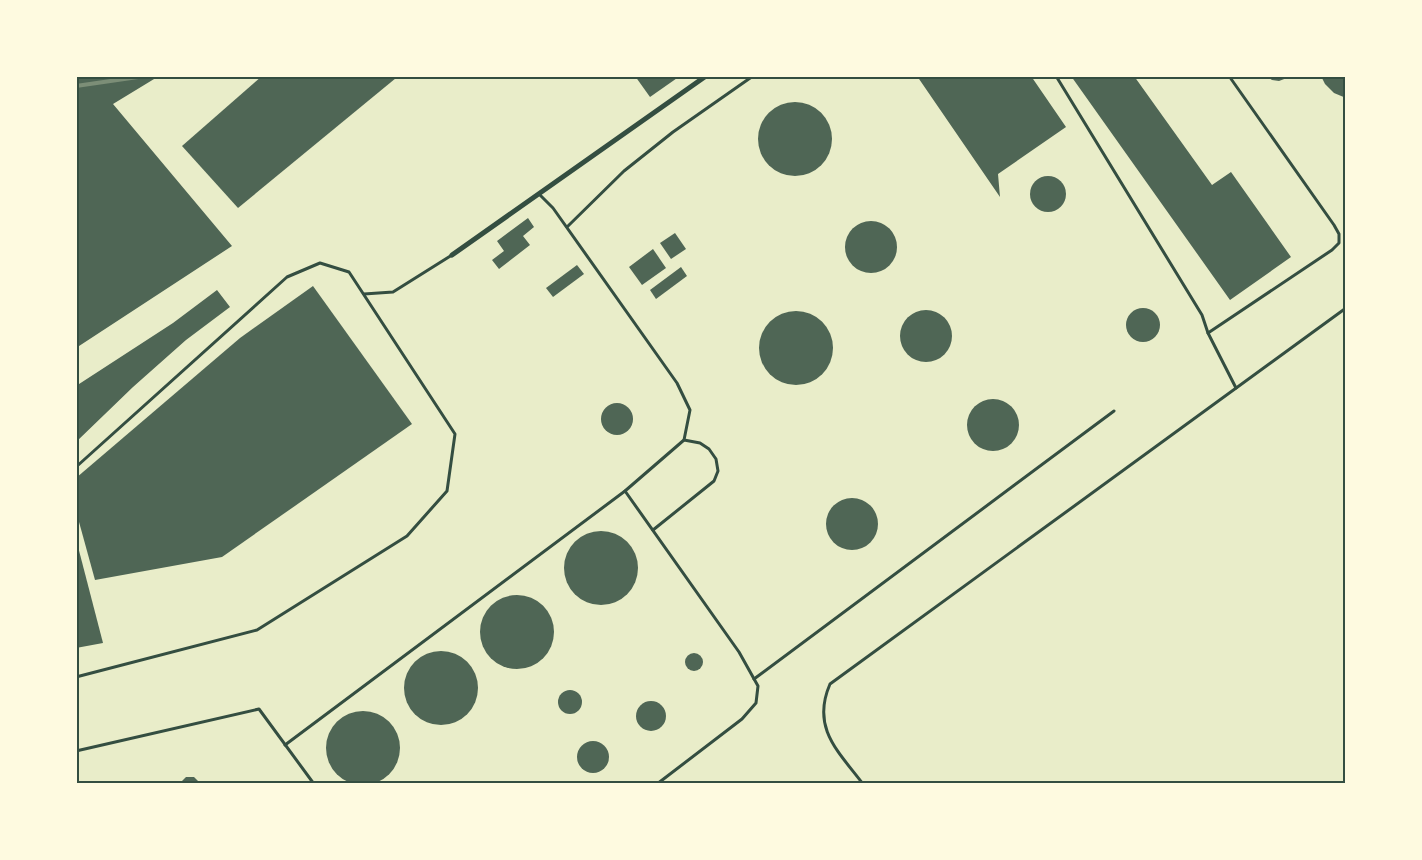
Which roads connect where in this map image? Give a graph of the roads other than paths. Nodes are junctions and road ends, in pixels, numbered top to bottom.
1 (706, 76) edge
2 (753, 76) edge
3 (1056, 76) edge
4 (1229, 76) edge
5 (539, 194) junction
6 (567, 227) junction
7 (452, 255) joint
8 (364, 294) junction
9 (1346, 308) edge
10 (1208, 332) junction
11 (1236, 388) junction
12 (1114, 411) dead end
13 (684, 440) junction
14 (76, 467) edge
15 (625, 491) junction
16 (653, 530) junction
17 (76, 677) edge
18 (754, 679) junction
19 (285, 744) junction
20 (76, 751) edge
21 (314, 784) edge
22 (657, 784) edge
23 (863, 784) edge

1 - 5 street
2 - 6 lane
3 - 10 lane
4 - 10 lane
5 - 6 lane
5 - 7 street
6 - 13 lane
7 - 8 lane
8 - 14 lane
8 - 17 lane
9 - 11 lane
10 - 11 lane
11 - 23 lane
12 - 18 lane
13 - 15 lane
13 - 16 lane
15 - 16 lane
15 - 19 lane
16 - 18 lane
18 - 22 lane
19 - 20 lane
19 - 21 lane

